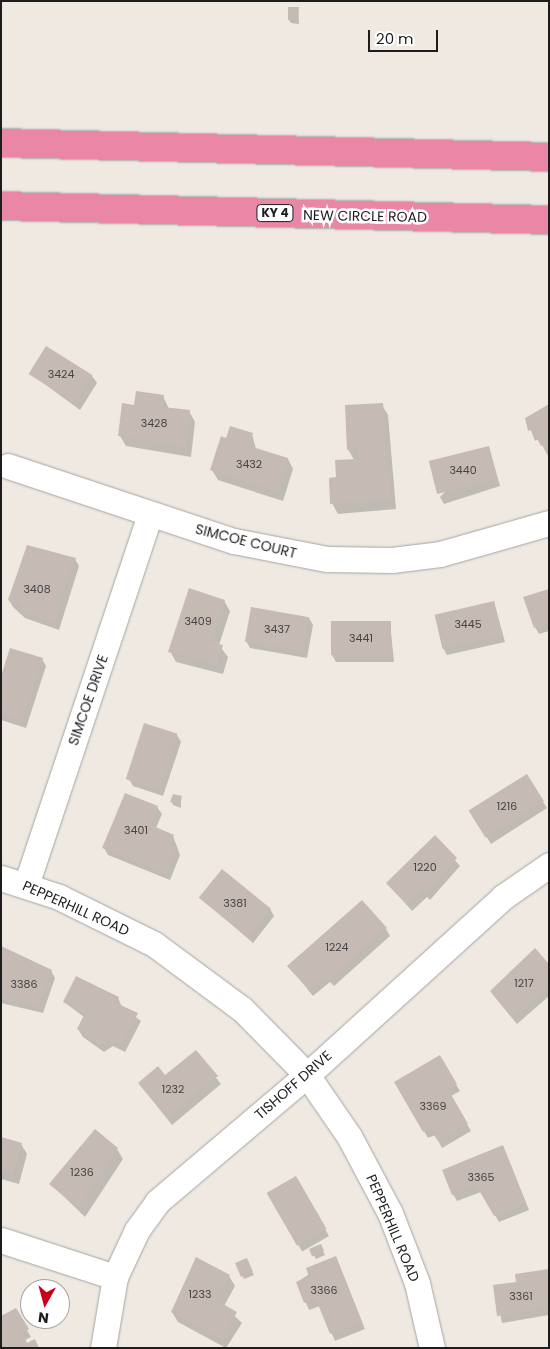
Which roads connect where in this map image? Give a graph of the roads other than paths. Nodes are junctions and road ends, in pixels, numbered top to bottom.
1 (1, 143) edge
2 (549, 157) edge
3 (1, 206) edge
4 (549, 220) edge
5 (8, 466) dead end
6 (150, 515) junction
7 (549, 523) edge
8 (549, 865) edge
9 (1, 878) edge
10 (26, 885) junction
11 (307, 1075) junction
12 (1, 1240) edge
13 (115, 1277) junction
14 (103, 1348) edge
15 (432, 1348) edge

1 - 2 highway
3 - 4 highway, NEW CIRCLE ROAD / KY 4
5 - 6 street, SIMCOE COURT
6 - 7 street, SIMCOE COURT
6 - 10 street, SIMCOE DRIVE
8 - 11 street, TISHOFF DRIVE
9 - 10 street, PEPPERHILL ROAD
10 - 11 street, PEPPERHILL ROAD
11 - 13 street, TISHOFF DRIVE
11 - 15 street, PEPPERHILL ROAD
12 - 13 street
13 - 14 street, TISHOFF DRIVE

